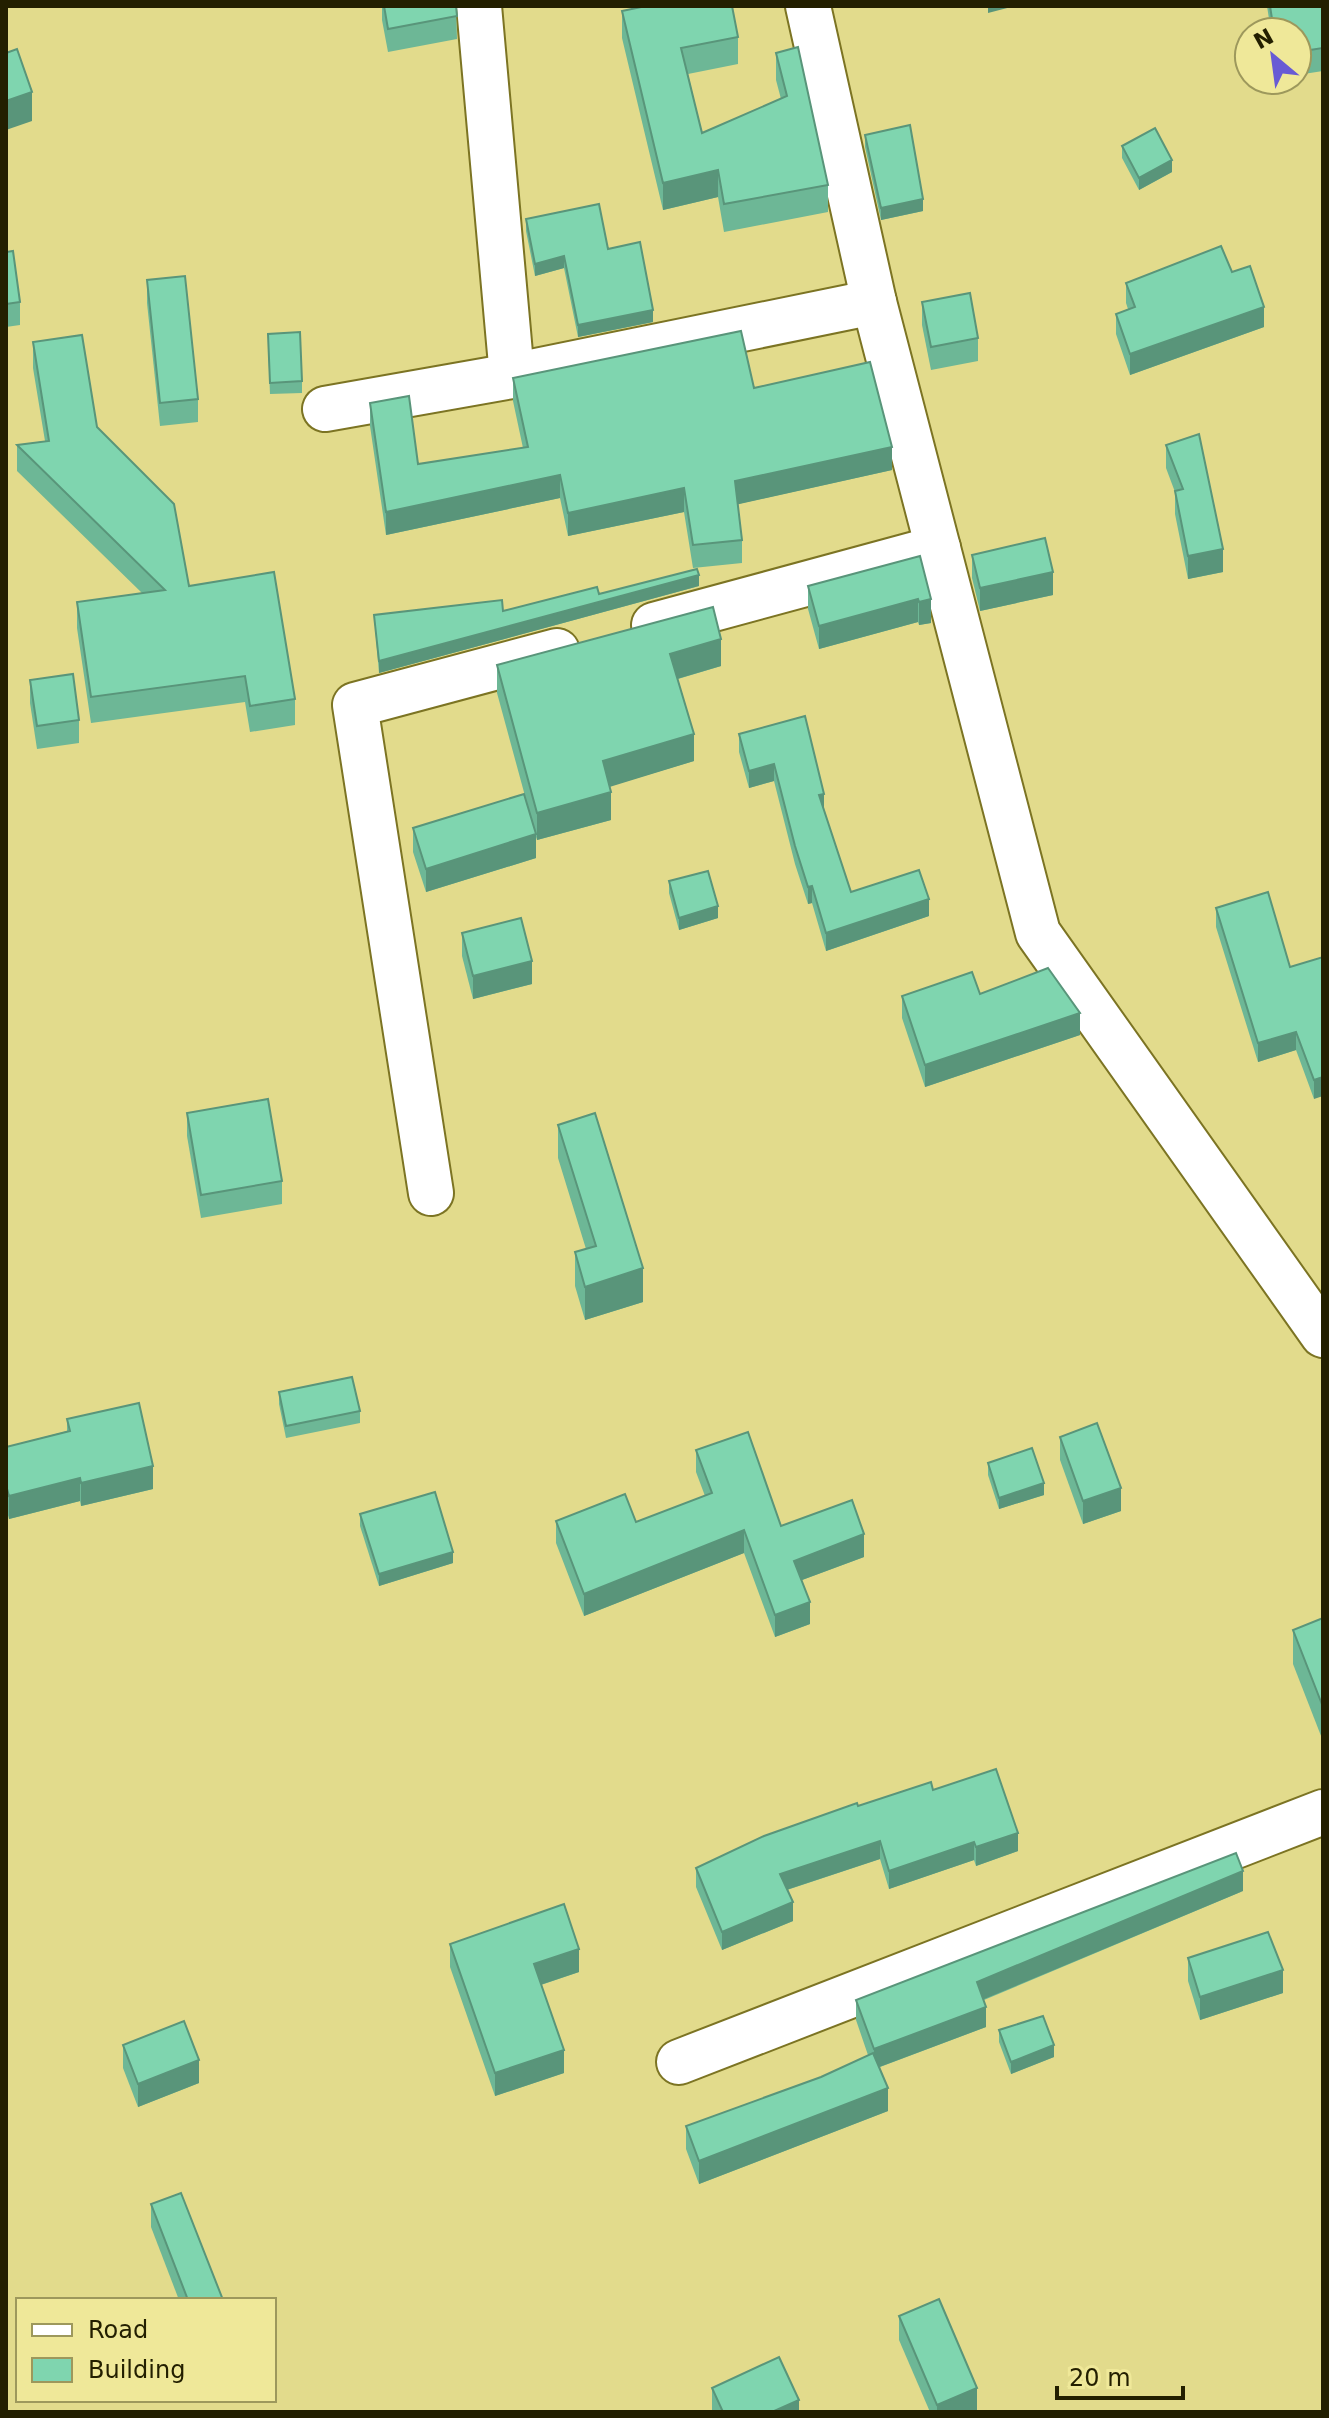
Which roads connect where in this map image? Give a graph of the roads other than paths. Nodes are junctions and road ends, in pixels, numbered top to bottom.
1 (479, 6) edge
2 (808, 6) edge
3 (874, 302) junction
4 (512, 376) junction
5 (325, 409) dead end
6 (938, 548) junction
7 (431, 1193) dead end
8 (1323, 1335) edge
9 (1323, 1812) edge
10 (679, 2062) dead end

1 - 4 street
2 - 3 street
3 - 4 street
3 - 6 street
4 - 5 street
6 - 7 street
6 - 8 street
9 - 10 street

